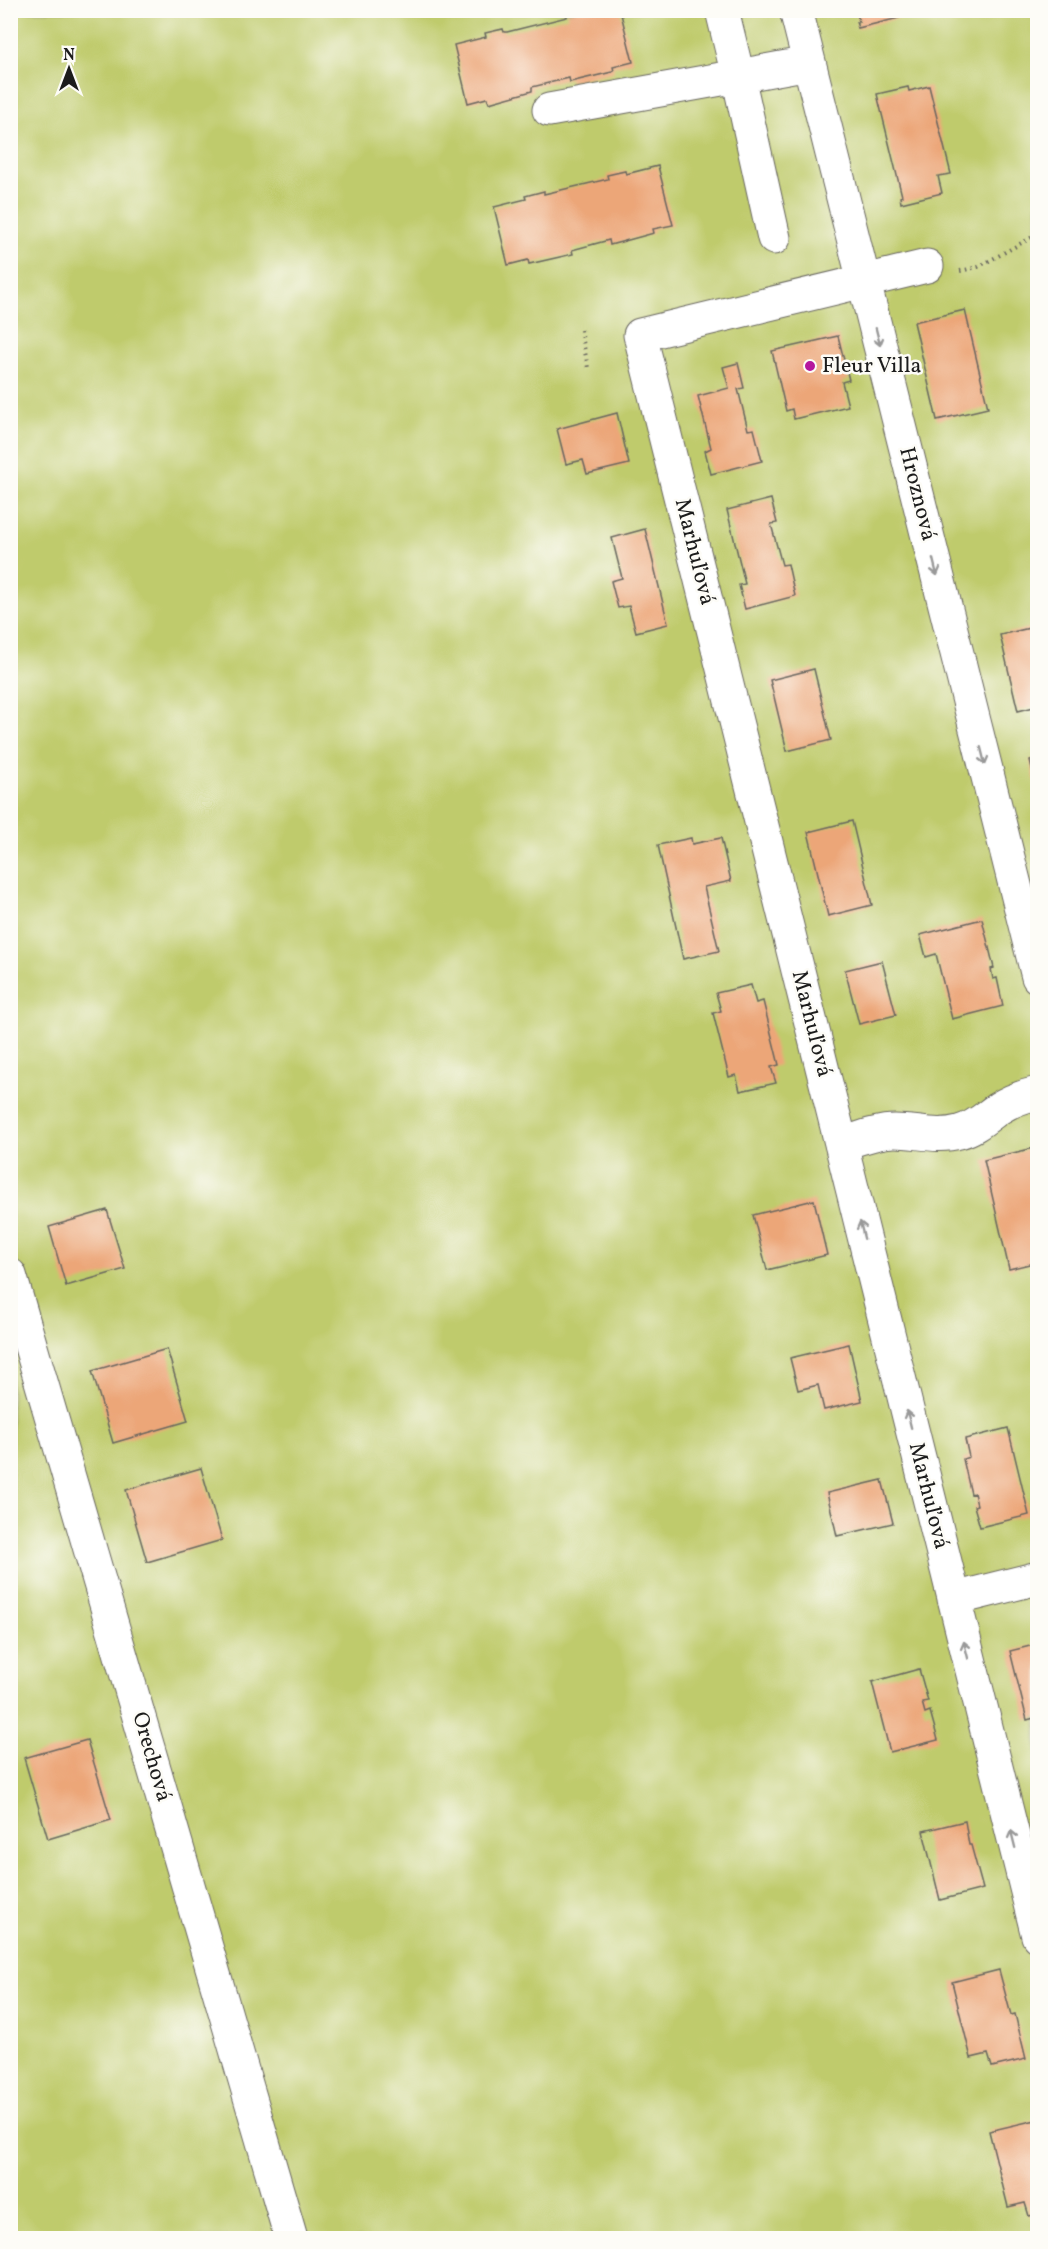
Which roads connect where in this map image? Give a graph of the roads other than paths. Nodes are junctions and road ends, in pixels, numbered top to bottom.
1 (722, 10) edge
2 (796, 10) edge
3 (809, 63) junction
4 (738, 76) junction
5 (549, 110) dead end
6 (774, 238) dead end
7 (927, 266) dead end
8 (864, 280) junction
9 (1038, 976) edge
10 (1038, 1093) edge
11 (841, 1144) junction
12 (10, 1275) edge
13 (1038, 1578) edge
14 (954, 1599) junction
15 (1038, 1936) edge
16 (291, 2238) edge

1 - 4 street
2 - 3 street, Hroznová
3 - 4 street
3 - 8 street, Hroznová
4 - 5 street
4 - 6 street
7 - 8 street
8 -> 9 street, Hroznová
8 - 11 street, Marhuľová
10 - 11 street
14 -> 11 street, Marhuľová
12 - 16 street, Orechová
13 - 14 street
15 -> 14 street, Marhuľová

